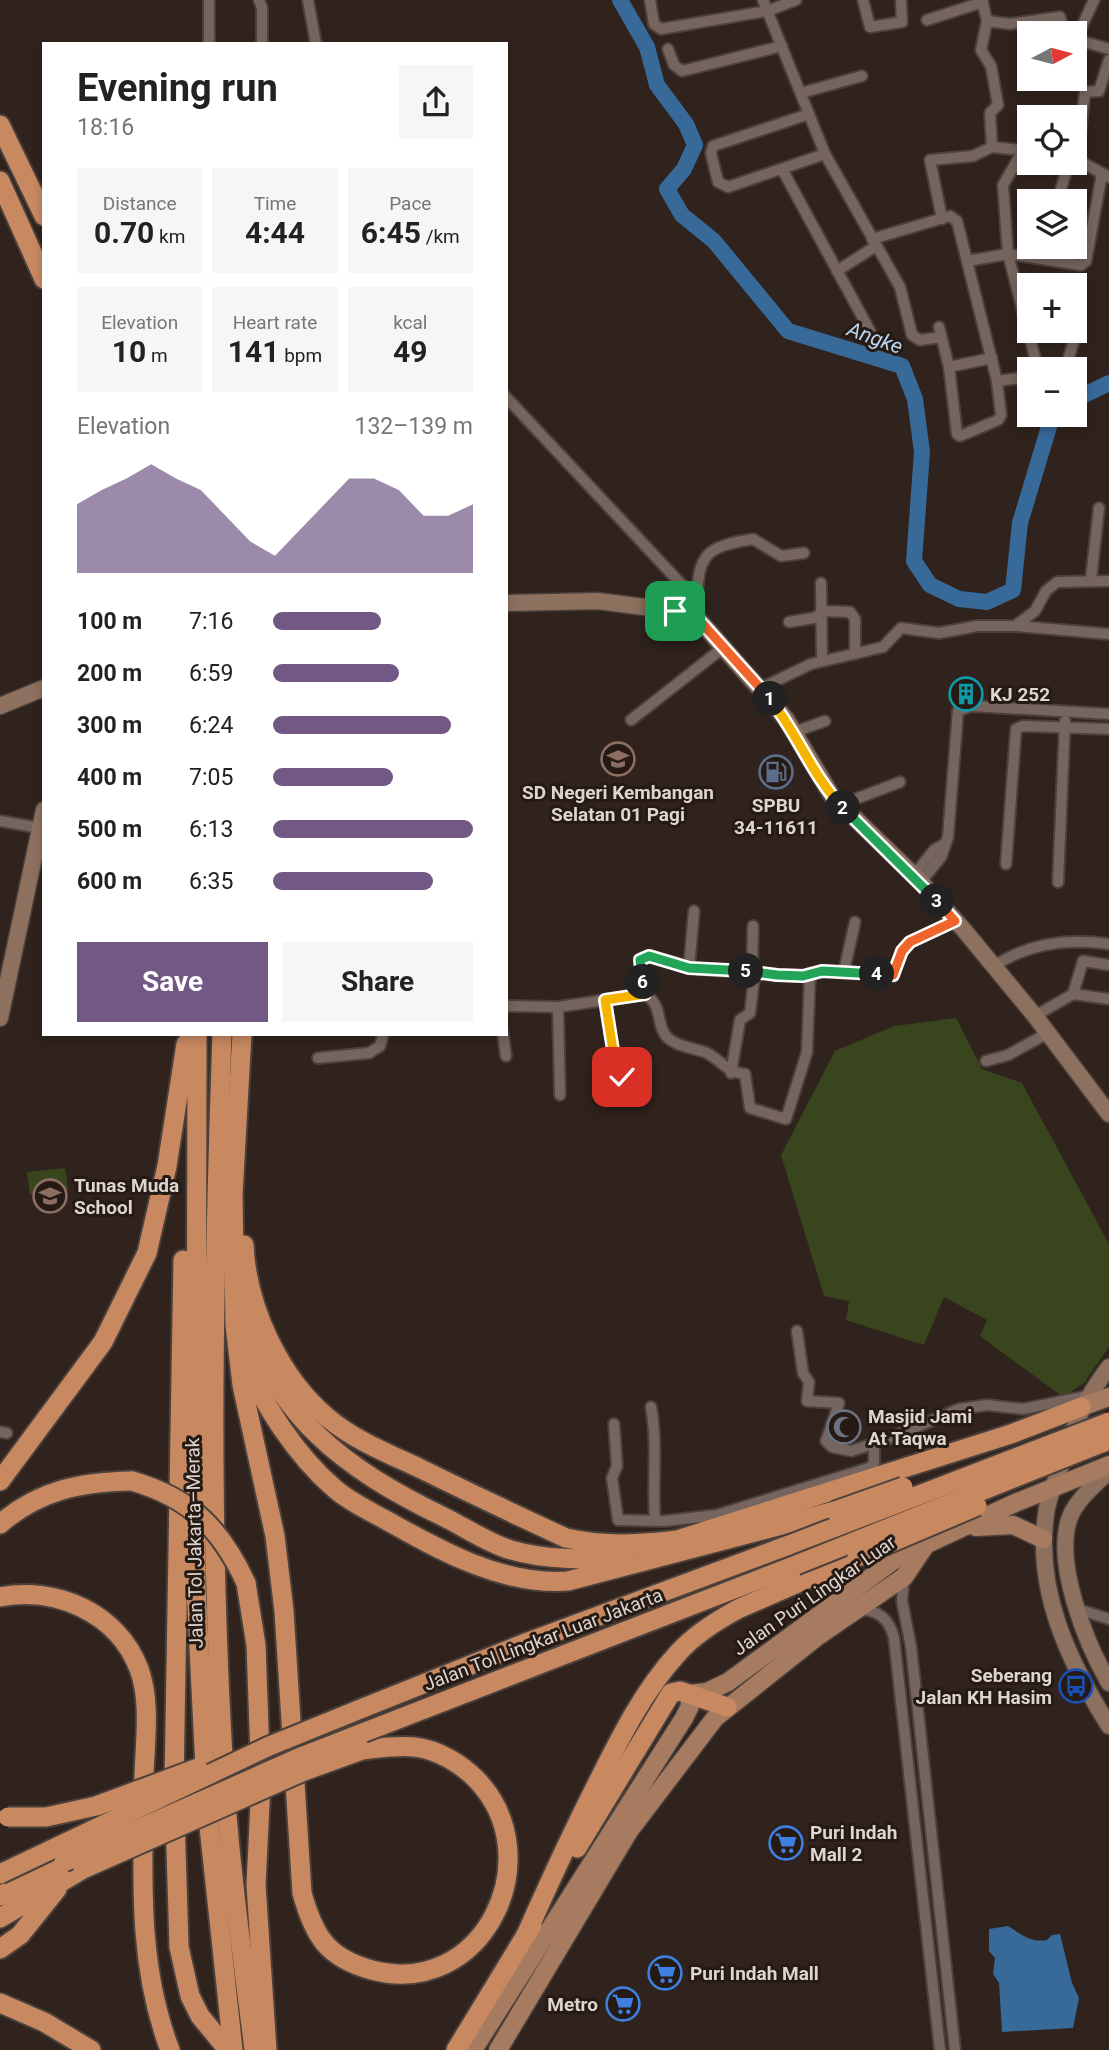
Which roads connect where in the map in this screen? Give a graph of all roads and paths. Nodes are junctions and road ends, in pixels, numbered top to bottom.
1 (209, 0) edge
2 (259, 0) edge
3 (308, 0) edge
4 (650, 0) edge
5 (796, 0) edge
6 (863, 0) edge
7 (1094, 0) edge
8 (983, 1) edge
9 (901, 2) dead end
10 (765, 5) edge
11 (927, 20) dead end
12 (1031, 20) joint
13 (987, 21) junction
14 (1061, 21) edge
15 (1084, 21) edge
16 (209, 42) edge
17 (262, 42) edge
18 (316, 42) edge
19 (1087, 43) edge
20 (782, 46) junction
21 (668, 49) dead end
22 (1109, 49) edge
23 (1109, 61) edge
24 (862, 76) dead end
25 (801, 93) junction
26 (1083, 105) edge
27 (808, 114) junction
28 (0, 125) edge
29 (992, 147) junction
30 (1017, 149) edge
31 (825, 154) junction
32 (1017, 164) edge
33 (782, 169) junction
34 (1087, 169) edge
35 (1106, 176) edge
36 (0, 181) edge
37 (42, 212) edge
38 (942, 219) junction
39 (874, 243) junction
40 (1009, 254) junction
41 (967, 261) junction
42 (837, 271) junction
43 (42, 275) edge
44 (870, 331) dead end
45 (1035, 357) edge
46 (992, 358) junction
47 (949, 367) junction
48 (1017, 378) edge
49 (997, 381) junction
50 (508, 399) edge
51 (1099, 508) dead end
52 (804, 553) dead end
53 (1091, 579) junction
54 (1109, 581) edge
55 (821, 583) dead end
56 (508, 603) edge
57 (690, 611) junction
58 (820, 613) junction
59 (789, 622) dead end
60 (1015, 626) junction
61 (1109, 634) edge
62 (724, 647) junction
63 (855, 654) junction
64 (822, 661) junction
65 (761, 688) junction
66 (42, 689) edge
67 (0, 706) edge
68 (1109, 714) edge
69 (1065, 719) junction
70 (631, 720) dead end
71 (825, 721) dead end
72 (1109, 729) edge
73 (794, 732) junction
74 (900, 782) dead end
75 (840, 805) junction
76 (42, 819) edge
77 (0, 821) edge
78 (40, 828) junction
79 (40, 849) edge
80 (1006, 864) dead end
81 (917, 879) junction
82 (1059, 882) dead end
83 (694, 911) dead end
84 (955, 921) junction
85 (855, 922) dead end
86 (753, 926) dead end
87 (1109, 944) edge
88 (1109, 965) edge
89 (994, 966) junction
90 (689, 968) junction
91 (754, 971) junction
92 (844, 971) junction
93 (810, 974) junction
94 (645, 994) junction
95 (1073, 994) junction
96 (1109, 999) edge
97 (605, 1000) junction
98 (508, 1006) edge
99 (558, 1007) junction
100 (1035, 1016) junction
101 (0, 1018) edge
102 (1048, 1032) junction
103 (188, 1036) edge
104 (197, 1036) edge
105 (222, 1036) edge
106 (242, 1036) edge
107 (382, 1036) edge
108 (503, 1036) edge
109 (506, 1056) dead end
110 (318, 1058) dead end
111 (986, 1061) dead end
112 (731, 1073) junction
113 (622, 1077) dead end
114 (560, 1095) dead end
115 (194, 1111) junction
116 (1109, 1114) edge
117 (236, 1143) junction
118 (233, 1272) junction
119 (235, 1325) junction
120 (797, 1331) dead end
121 (1109, 1367) edge
122 (1109, 1397) edge
123 (1084, 1401) junction
124 (651, 1407) dead end
125 (1109, 1416) edge
126 (1109, 1422) edge
127 (614, 1424) dead end
128 (1109, 1440) edge
129 (874, 1444) junction
130 (1109, 1447) edge
131 (1061, 1464) junction
132 (1109, 1465) edge
133 (1109, 1471) edge
134 (1078, 1477) junction
135 (0, 1481) edge
136 (1054, 1486) junction
137 (655, 1519) junction
138 (0, 1524) edge
139 (962, 1529) junction
140 (1043, 1539) junction
141 (925, 1546) junction
142 (647, 1561) junction
143 (904, 1577) junction
144 (0, 1597) edge
145 (1077, 1608) junction
146 (855, 1609) junction
147 (1109, 1619) edge
148 (1058, 1626) junction
149 (1109, 1683) edge
150 (689, 1694) junction
151 (727, 1707) junction
152 (679, 1725) junction
153 (1109, 1726) edge
154 (697, 1740) junction
155 (145, 1746) junction
156 (267, 1747) junction
157 (174, 1784) junction
158 (4, 1816) edge
159 (65, 1871) junction
160 (0, 1874) edge
161 (937, 1882) junction
162 (922, 1884) junction
163 (0, 1896) edge
164 (0, 1918) edge
165 (526, 1935) junction
166 (0, 1949) edge
167 (0, 2003) edge
168 (91, 2050) edge
169 (170, 2050) edge
170 (230, 2050) edge
171 (254, 2050) edge
172 (267, 2050) edge
173 (460, 2050) edge
174 (498, 2050) edge
175 (940, 2050) edge
176 (955, 2050) edge

1 - 16 street
2 - 17 street
3 - 18 street
4 - 10 street
5 - 10 street
6 - 9 street
7 - 15 street
8 - 11 street
8 - 13 street
10 - 20 street
12 - 13 street
12 - 14 street
13 - 29 street
19 - 22 street
20 - 21 street
20 - 25 street
23 - 26 street
24 - 25 street
25 - 27 street
27 - 31 street
27 - 33 street
28 - 37 highway
29 - 30 street
29 - 38 street
31 - 33 street
31 - 39 street
32 - 40 street
33 - 42 street
34 - 35 street
35 - 40 street
36 - 43 highway
38 - 39 street
38 - 41 street
39 - 42 street
39 - 47 street
40 - 41 street
40 - 45 street
41 - 46 street
42 - 44 street
46 - 47 street
46 - 49 street
47 - 49 street
48 - 49 street
50 - 57 street
51 - 53 street
52 - 57 street
53 - 54 street
53 - 60 street
55 - 58 street
56 - 57 main road
57 - 62 main road
58 - 59 street
58 - 63 street
58 - 64 street
60 - 61 street
60 - 63 street
62 - 65 main road
62 - 70 street
63 - 64 street
64 - 65 street
65 - 73 main road
66 - 67 main road
68 - 69 street
69 - 72 street
69 - 80 street
69 - 81 street
69 - 82 street
71 - 73 street
73 - 75 main road
74 - 75 street
75 - 81 main road
76 - 78 main road
77 - 78 street
78 - 79 main road
79 - 101 main road
81 - 84 main road
83 - 90 street
84 - 89 main road
84 - 92 street
85 - 92 street
86 - 91 street
87 - 89 street
88 - 95 street
89 - 100 main road
90 - 91 street
90 - 94 street
91 - 93 street
91 - 112 street
92 - 93 street
93 - 112 street
94 - 97 street
94 - 112 street
95 - 96 street
95 - 100 street
97 - 99 street
97 - 113 street
98 - 99 street
99 - 114 street
100 - 102 main road
102 - 111 street
102 - 116 main road
103 - 135 highway
104 - 115 highway, Jalan Tol Jakarta–Merak
105 - 171 highway, Jalan Tol Jakarta–Merak
106 - 117 highway
107 - 110 street
108 - 109 street
115 - 157 highway
115 - 170 highway, Jalan Tol Jakarta–Merak
117 - 118 highway
117 - 123 highway
118 - 119 highway
118 - 142 highway
119 - 142 highway
119 - 159 highway, bridge
120 - 129 street
121 - 123 main road
122 - 123 main road
123 - 129 street
123 - 131 main road
124 - 137 street
125 - 142 highway, bridge
126 - 156 highway, Jalan Tol Lingkar Luar Jakarta, bridge
127 - 137 street
128 - 159 highway, Jalan Tol Lingkar Luar Jakarta, bridge
129 - 137 street
130 - 165 highway, bridge
131 - 134 main road
131 - 136 main road
132 - 134 main road
133 - 145 main road
134 - 136 main road
136 - 139 main road
136 - 140 main road
138 - 172 highway, bridge
139 - 140 main road
139 - 141 main road
140 - 148 main road
141 - 143 main road, Jalan Puri Lingkar Luar
141 - 150 main road, Jalan Puri Lingkar Luar
143 - 146 main road, Jalan Puri Lingkar Luar
143 - 161 street
144 - 155 highway
145 - 147 street
145 - 148 main road
145 - 149 main road
146 - 151 main road, Jalan Puri Lingkar Luar
146 - 162 street
148 - 153 main road
150 - 151 highway
150 - 152 main road
150 - 165 highway
151 - 154 main road, Jalan Puri Lingkar Luar
152 - 154 main road
152 - 173 main road
154 - 174 main road, Jalan Puri Lingkar Luar
155 - 157 highway
155 - 169 highway
156 - 158 highway, bridge
156 - 160 highway, Jalan Tol Lingkar Luar Jakarta, bridge
157 - 170 highway
159 - 163 highway, Jalan Tol Lingkar Luar Jakarta
159 - 164 highway
159 - 166 highway
161 - 162 street
161 - 176 street
162 - 175 street
165 - 173 highway
167 - 168 highway

